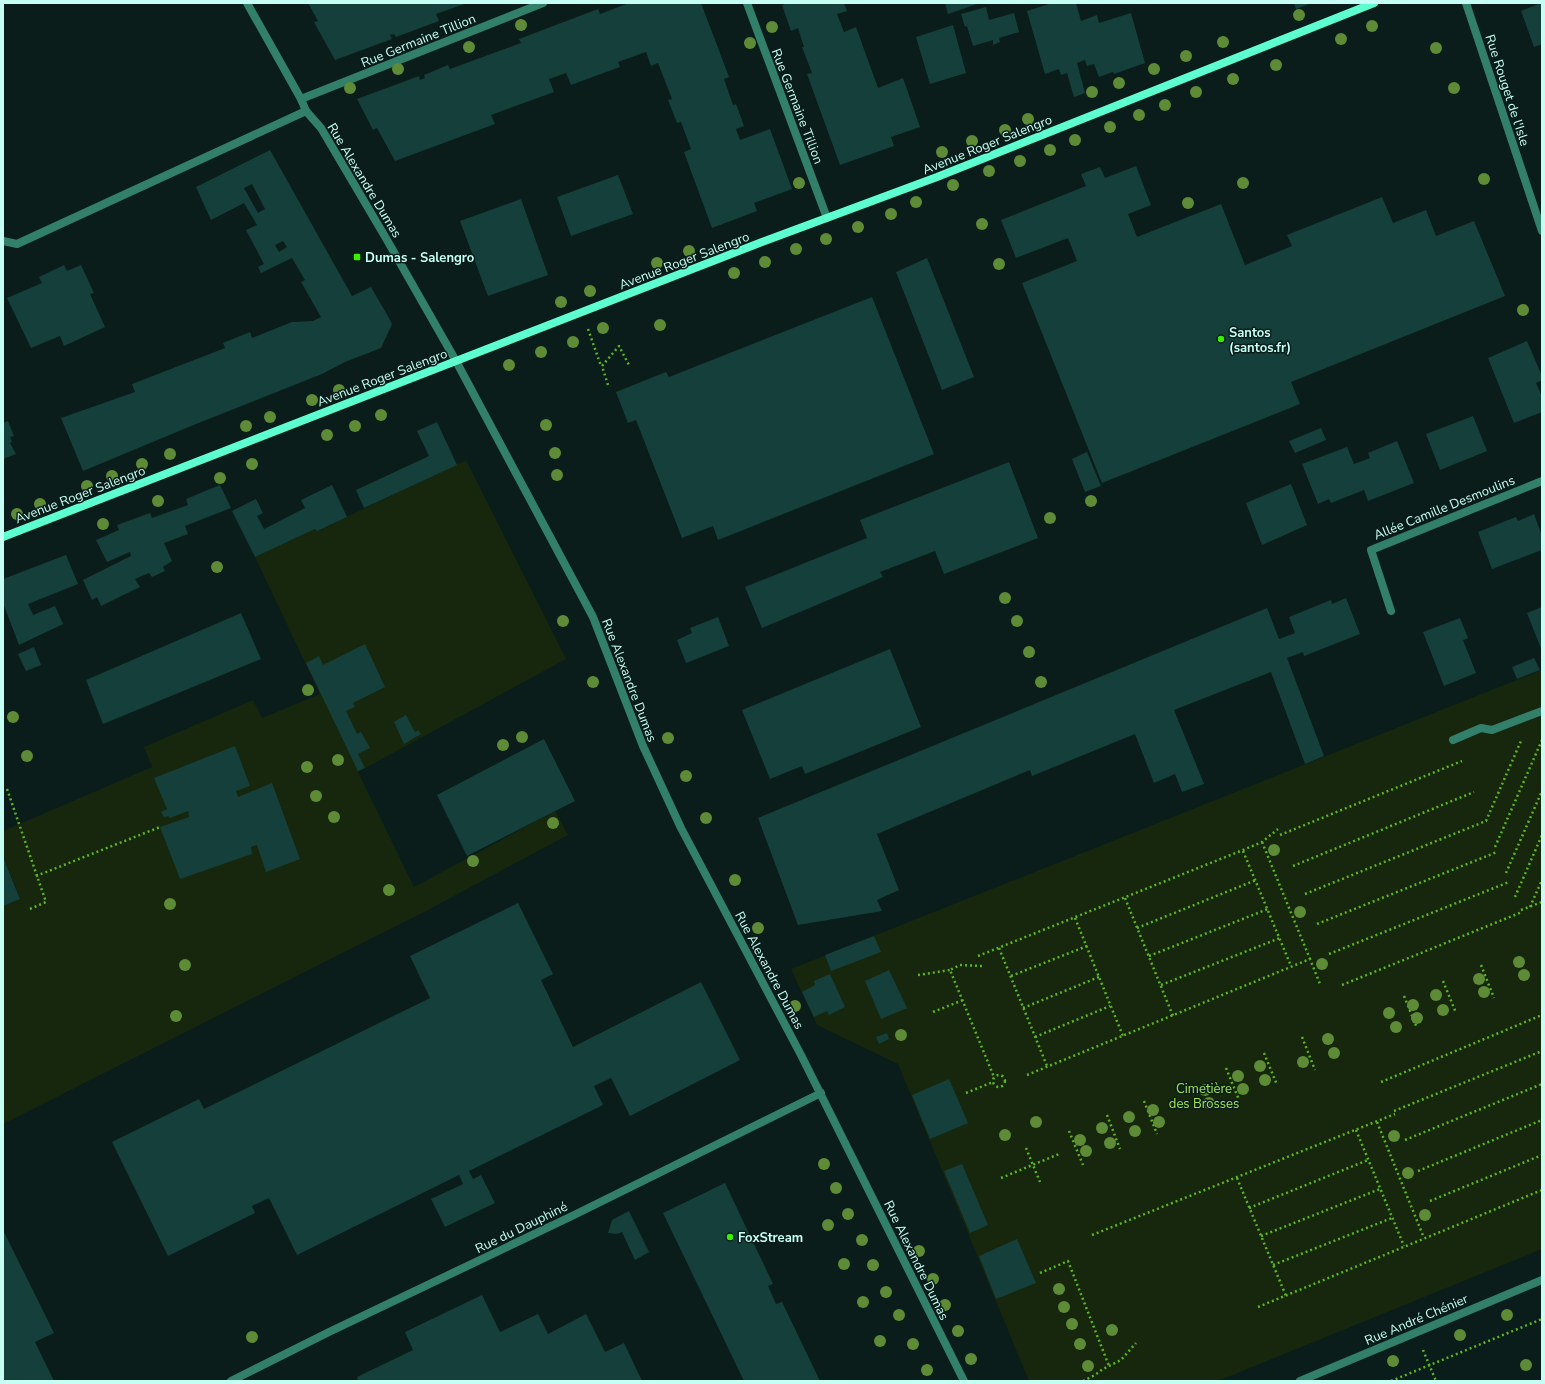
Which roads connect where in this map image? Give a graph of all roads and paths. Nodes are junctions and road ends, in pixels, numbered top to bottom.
1 (246, 3) edge
2 (544, 3) edge
3 (747, 3) edge
4 (1374, 3) edge
5 (1466, 3) edge
6 (301, 98) junction
7 (306, 111) junction
8 (827, 218) junction
9 (1542, 231) edge
10 (3, 241) edge
11 (582, 312) junction
12 (456, 361) junction
13 (602, 366) junction
14 (630, 367) dead end
15 (608, 385) dead end
16 (1542, 481) edge
17 (3, 537) edge
18 (1390, 611) dead end
19 (1542, 711) edge
20 (1453, 740) dead end
21 (1542, 740) edge
22 (1520, 741) dead end
23 (1462, 761) dead end
24 (7, 789) dead end
25 (1542, 791) edge
26 (1474, 792) dead end
27 (160, 827) dead end
28 (1278, 829) dead end
29 (1280, 835) dead end
30 (1542, 835) edge
31 (1262, 842) junction
32 (1496, 847) dead end
33 (1243, 850) junction
34 (1497, 852) dead end
35 (1293, 866) dead end
36 (1506, 873) dead end
37 (36, 876) junction
38 (1256, 880) junction
39 (1542, 880) edge
40 (1509, 882) dead end
41 (1304, 894) dead end
42 (1515, 896) dead end
43 (1125, 898) junction
44 (1542, 902) edge
45 (1530, 907) junction
46 (30, 909) dead end
47 (1268, 909) junction
48 (1075, 918) junction
49 (1317, 924) dead end
50 (1137, 928) junction
51 (1280, 938) junction
52 (1087, 946) junction
53 (999, 948) junction
54 (1329, 954) dead end
55 (978, 956) dead end
56 (1148, 956) junction
57 (1310, 959) junction
58 (1481, 965) dead end
59 (982, 966) dead end
60 (1291, 966) junction
61 (950, 970) junction
62 (918, 975) dead end
63 (1011, 976) junction
64 (1099, 977) junction
65 (1443, 981) dead end
66 (1320, 984) dead end
67 (1161, 985) junction
68 (1342, 985) dead end
69 (1404, 996) dead end
70 (1494, 998) dead end
71 (963, 1000) junction
72 (1110, 1006) junction
73 (1023, 1008) junction
74 (933, 1012) dead end
75 (1456, 1013) dead end
76 (1542, 1015) edge
77 (1174, 1016) junction
78 (1418, 1028) dead end
79 (1123, 1036) junction
80 (1035, 1037) junction
81 (1302, 1037) dead end
82 (1542, 1051) edge
83 (1264, 1052) dead end
84 (1047, 1066) junction
85 (1226, 1068) dead end
86 (1315, 1070) dead end
87 (1027, 1075) dead end
88 (994, 1077) junction
89 (993, 1082) junction
90 (1381, 1082) dead end
91 (1542, 1084) edge
92 (1277, 1085) dead end
93 (821, 1093) junction
94 (966, 1093) dead end
95 (1239, 1100) dead end
96 (1144, 1101) dead end
97 (1107, 1116) dead end
98 (1542, 1120) edge
99 (1376, 1122) junction
100 (1356, 1130) junction
101 (1069, 1131) dead end
102 (1157, 1134) dead end
103 (1405, 1140) dead end
104 (1026, 1148) dead end
105 (1120, 1149) dead end
106 (1059, 1154) dead end
107 (1542, 1155) edge
108 (1368, 1160) junction
109 (1033, 1165) junction
110 (1083, 1165) dead end
111 (1418, 1171) dead end
112 (1001, 1178) dead end
113 (1237, 1178) junction
114 (1040, 1182) dead end
115 (1380, 1189) junction
116 (1542, 1190) edge
117 (1430, 1201) dead end
118 (1249, 1208) junction
119 (1392, 1218) junction
120 (1092, 1235) dead end
121 (1261, 1236) junction
122 (1424, 1238) junction
123 (1404, 1246) junction
124 (1273, 1265) junction
125 (1040, 1273) dead end
126 (1542, 1280) edge
127 (1286, 1296) junction
128 (1258, 1307) dead end
129 (1542, 1319) edge
130 (1416, 1332) junction
131 (1136, 1343) dead end
132 (1109, 1366) junction
133 (1429, 1366) junction
134 (1083, 1380) edge
135 (231, 1381) edge
136 (964, 1381) edge
137 (1300, 1381) edge
138 (1391, 1381) edge
139 (1436, 1381) edge

1 - 6 street, Rue Alexandre Dumas
2 - 6 street, Rue Germaine Tillion
3 - 8 street, Rue Germaine Tillion
4 - 8 street, Avenue Roger Salengro
5 - 9 street, Rue Rouget de l'Isle
6 - 7 street, Rue Alexandre Dumas
7 - 10 street
7 - 12 street, Rue Alexandre Dumas
8 - 11 street, Avenue Roger Salengro
11 - 12 street, Avenue Roger Salengro
11 - 13 path
12 - 17 street, Avenue Roger Salengro
12 - 93 street, Rue Alexandre Dumas
13 - 14 path
13 - 15 path
16 - 18 street, Allée Camille Desmoulins
19 - 20 street
21 - 32 path
22 - 41 path
23 - 29 path
24 - 37 path
25 - 36 path
26 - 35 path
27 - 37 path
28 - 31 path
30 - 42 path
31 - 33 path
31 - 57 path
33 - 38 path
33 - 43 path
34 - 49 path
37 - 46 path
38 - 47 path
38 - 50 path
39 - 45 path
40 - 54 path
43 - 48 path
43 - 50 path
44 - 45 path
45 - 68 path
47 - 51 path
47 - 56 path
48 - 52 path
48 - 53 path
50 - 56 path
51 - 60 path
51 - 67 path
52 - 63 path
52 - 64 path
53 - 55 path
53 - 63 path
56 - 67 path
57 - 60 path
57 - 66 path
58 - 70 path
59 - 61 path
60 - 77 path
61 - 62 path
61 - 71 path
63 - 73 path
64 - 72 path
64 - 73 path
65 - 75 path
67 - 77 path
69 - 78 path
71 - 74 path
71 - 88 path
72 - 79 path
72 - 80 path
73 - 80 path
76 - 90 path
77 - 79 path
79 - 84 path
80 - 84 path
81 - 86 path
82 - 99 path
83 - 92 path
84 - 87 path
85 - 95 path
88 - 89 path
88 - 89 path
89 - 94 path
91 - 103 path
93 - 135 street, Rue du Dauphiné
93 - 136 street, Rue Alexandre Dumas
96 - 102 path
97 - 105 path
98 - 111 path
99 - 100 path
99 - 122 path
100 - 108 path
100 - 113 path
101 - 110 path
104 - 109 path
106 - 109 path
107 - 117 path
108 - 115 path
108 - 118 path
109 - 112 path
109 - 114 path
113 - 118 path
113 - 120 path
115 - 119 path
115 - 121 path
116 - 122 path
118 - 121 path
119 - 123 path
119 - 124 path
121 - 124 path
122 - 123 path
123 - 127 path
124 - 127 path
125 - 132 path
126 - 130 street, Rue André Chénier
127 - 128 path
129 - 133 path
130 - 133 path
130 - 137 street, Rue André Chénier
131 - 132 path
132 - 134 path
133 - 138 path
133 - 139 path

